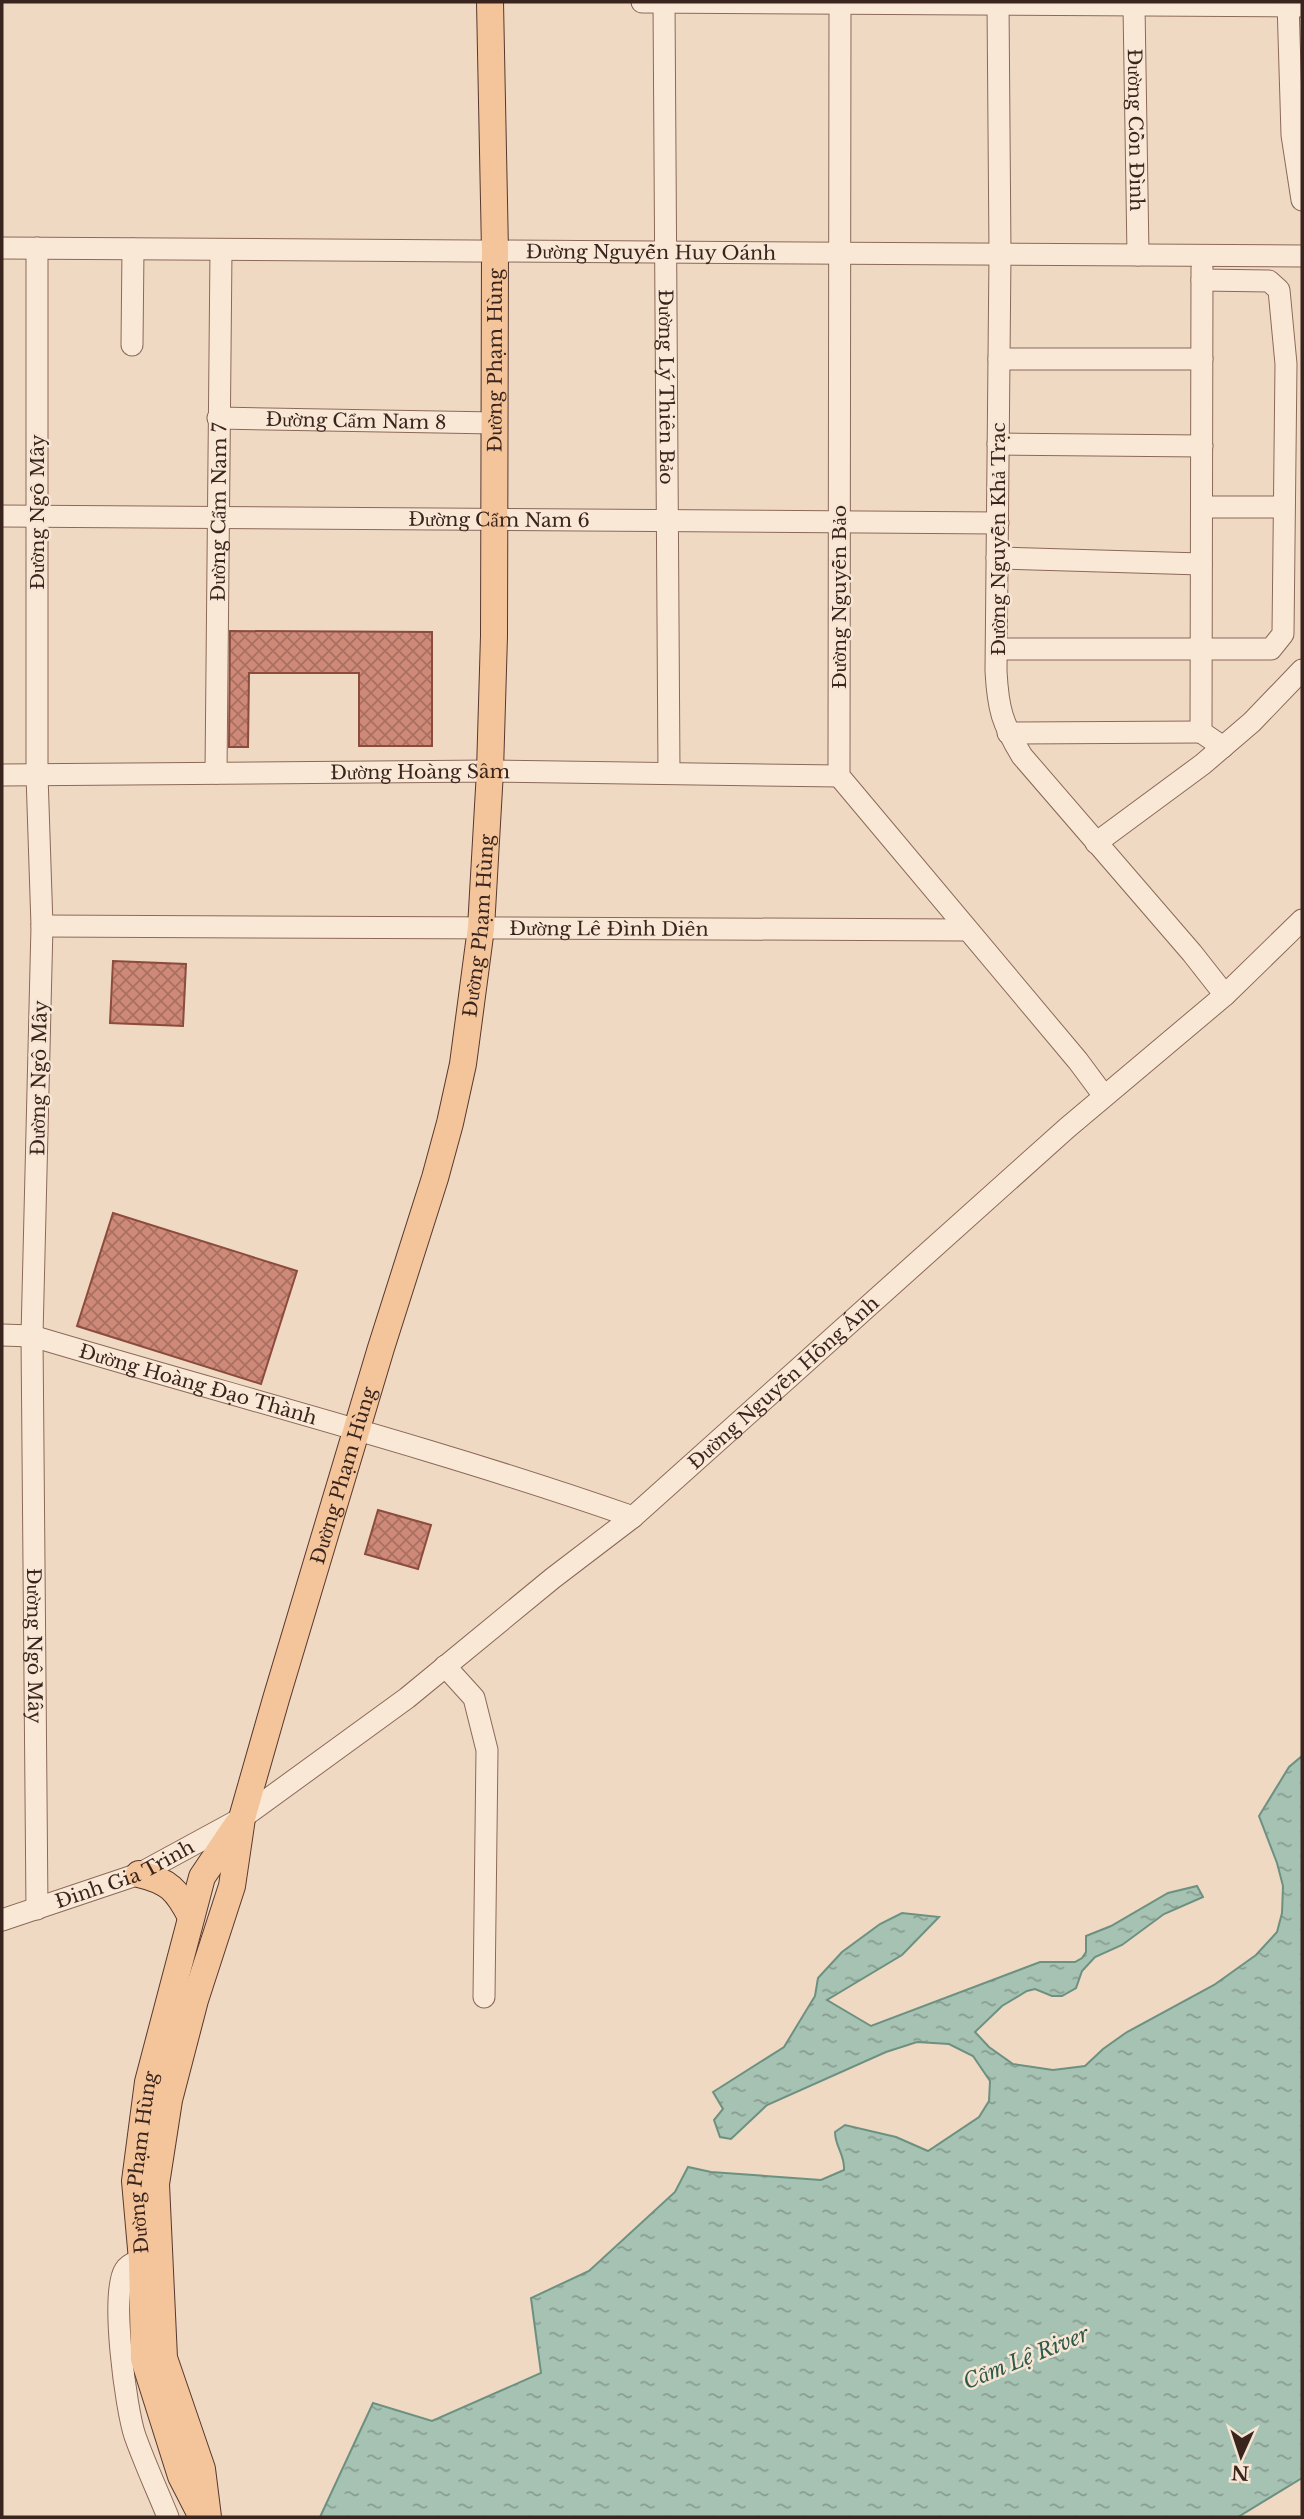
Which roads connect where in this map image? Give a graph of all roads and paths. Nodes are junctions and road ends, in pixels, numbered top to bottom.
1 (490, 2) edge
2 (642, 2) edge
3 (664, 2) edge
4 (840, 3) edge
5 (998, 3) edge
6 (1293, 4) edge
7 (1134, 6) junction
8 (1302, 200) edge
9 (2, 248) edge
10 (37, 248) junction
11 (133, 249) junction
12 (220, 250) junction
13 (495, 251) junction
14 (667, 252) junction
15 (841, 253) junction
16 (1000, 254) junction
17 (1138, 255) junction
18 (1202, 255) junction
19 (1302, 256) edge
20 (1202, 280) junction
21 (132, 345) dead end
22 (999, 359) junction
23 (1202, 359) junction
24 (218, 418) junction
25 (495, 423) junction
26 (998, 444) junction
27 (1202, 446) junction
28 (1202, 507) junction
29 (1284, 507) junction
30 (2, 516) edge
31 (36, 516) junction
32 (217, 517) junction
33 (494, 519) junction
34 (669, 520) junction
35 (839, 522) junction
36 (998, 523) junction
37 (997, 558) junction
38 (1202, 564) junction
39 (997, 649) junction
40 (1202, 650) junction
41 (1302, 670) edge
42 (1201, 732) junction
43 (1008, 733) junction
44 (1223, 747) junction
45 (490, 771) junction
46 (216, 773) junction
47 (669, 773) junction
48 (2, 775) edge
49 (37, 775) junction
50 (839, 776) junction
51 (1096, 843) junction
52 (1302, 920) edge
53 (42, 926) junction
54 (481, 928) junction
55 (966, 930) junction
56 (1225, 995) junction
57 (1104, 1096) junction
58 (2, 1335) edge
59 (32, 1336) junction
60 (356, 1430) junction
61 (634, 1517) junction
62 (445, 1666) junction
63 (242, 1818) junction
64 (139, 1874) junction
65 (37, 1909) junction
66 (191, 1917) junction
67 (2, 1920) edge
68 (484, 1997) dead end
69 (150, 2258) junction
70 (168, 2517) edge
71 (202, 2517) edge
72 (208, 2517) edge

1 - 13 main road, Đường Phạm Hùng
2 - 3 street
3 - 4 street
3 - 14 street, Đường Lý Thiên Bảo
4 - 5 street
4 - 15 street, Đường Nguyễn Bảo
5 - 7 street
5 - 16 street, Đường Nguyễn Khả Trạc
6 - 7 street
6 - 8 street
7 - 17 street, Đường Cồn Đình
9 - 10 street, Đường Nguyễn Huy Oánh
10 - 11 street, Đường Nguyễn Huy Oánh
10 - 31 street, Đường Ngô Mây
11 - 12 street, Đường Nguyễn Huy Oánh
11 - 21 street
12 - 13 street, Đường Nguyễn Huy Oánh
12 - 24 street, Đường Cẩm Nam 7
13 - 14 street, Đường Nguyễn Huy Oánh
13 - 25 main road, Đường Phạm Hùng
14 - 15 street, Đường Nguyễn Huy Oánh
14 - 34 street, Đường Lý Thiên Bảo
15 - 16 street, Đường Nguyễn Huy Oánh
15 - 35 street, Đường Nguyễn Bảo
16 - 17 street, Đường Nguyễn Huy Oánh
16 - 22 street, Đường Nguyễn Khả Trạc
17 - 18 street, Đường Nguyễn Huy Oánh
18 - 19 street, Đường Nguyễn Huy Oánh
18 - 20 street
20 - 23 street
20 - 29 street
22 - 23 street
22 - 26 street, Đường Nguyễn Khả Trạc
23 - 27 street
24 - 25 street, Đường Cẩm Nam 8
24 - 32 street, Đường Cẩm Nam 7
25 - 33 main road, Đường Phạm Hùng
26 - 27 street
26 - 36 street, Đường Nguyễn Khả Trạc
27 - 28 street
28 - 29 street
28 - 38 street
29 - 40 street
30 - 31 street, Đường Cẩm Nam 6
31 - 32 street, Đường Cẩm Nam 6
31 - 49 street, Đường Ngô Mây
32 - 33 street, Đường Cẩm Nam 6
32 - 46 street, Đường Cẩm Nam 7
33 - 34 street, Đường Cẩm Nam 6
33 - 45 main road, Đường Phạm Hùng
34 - 35 street, Đường Cẩm Nam 6
34 - 47 street, Đường Lý Thiên Bảo
35 - 36 street, Đường Cẩm Nam 6
35 - 50 street, Đường Nguyễn Bảo
36 - 37 street, Đường Nguyễn Khả Trạc
37 - 38 street
37 - 39 street, Đường Nguyễn Khả Trạc
38 - 40 street
39 - 40 street
39 - 43 street, Đường Nguyễn Khả Trạc
40 - 42 street
41 - 44 street
42 - 43 street
42 - 44 street
43 - 51 street, Đường Nguyễn Khả Trạc
44 - 51 street
45 - 46 street, Đường Hoàng Sâm
45 - 47 street, Đường Hoàng Sâm
45 - 54 main road, Đường Phạm Hùng
46 - 49 street, Đường Hoàng Sâm
47 - 50 street, Đường Hoàng Sâm
48 - 49 street, Đường Hoàng Sâm
49 - 53 street, Đường Ngô Mây
50 - 55 street
51 - 56 street, Đường Nguyễn Khả Trạc
52 - 56 street, Đường Nguyễn Hồng Ánh
53 - 54 street, Đường Lê Đình Diên
53 - 59 street, Đường Ngô Mây
54 - 55 street, Đường Lê Đình Diên
54 - 60 main road, Đường Phạm Hùng
55 - 57 street
56 - 57 street, Đường Nguyễn Hồng Ánh
57 - 61 street, Đường Nguyễn Hồng Ánh
58 - 59 street, Đường Hoàng Đạo Thành
59 - 60 street, Đường Hoàng Đạo Thành
59 - 65 street, Đường Ngô Mây
60 - 61 street, Đường Hoàng Đạo Thành
60 - 63 main road, Đường Phạm Hùng
61 - 62 street, Đường Nguyễn Hồng Ánh
62 - 63 street, Đường Nguyễn Hồng Ánh
62 - 68 street
63 - 64 street, Đinh Gia Trinh
63 - 66 main road, Đường Phạm Hùng
63 - 69 main road, Đường Phạm Hùng
64 - 65 street, Đinh Gia Trinh
64 - 66 main road
65 - 67 street, Đinh Gia Trinh
66 - 69 main road, Đường Phạm Hùng
69 - 70 street
69 - 71 main road, Đường Phạm Hùng
69 - 72 main road, Đường Phạm Hùng

